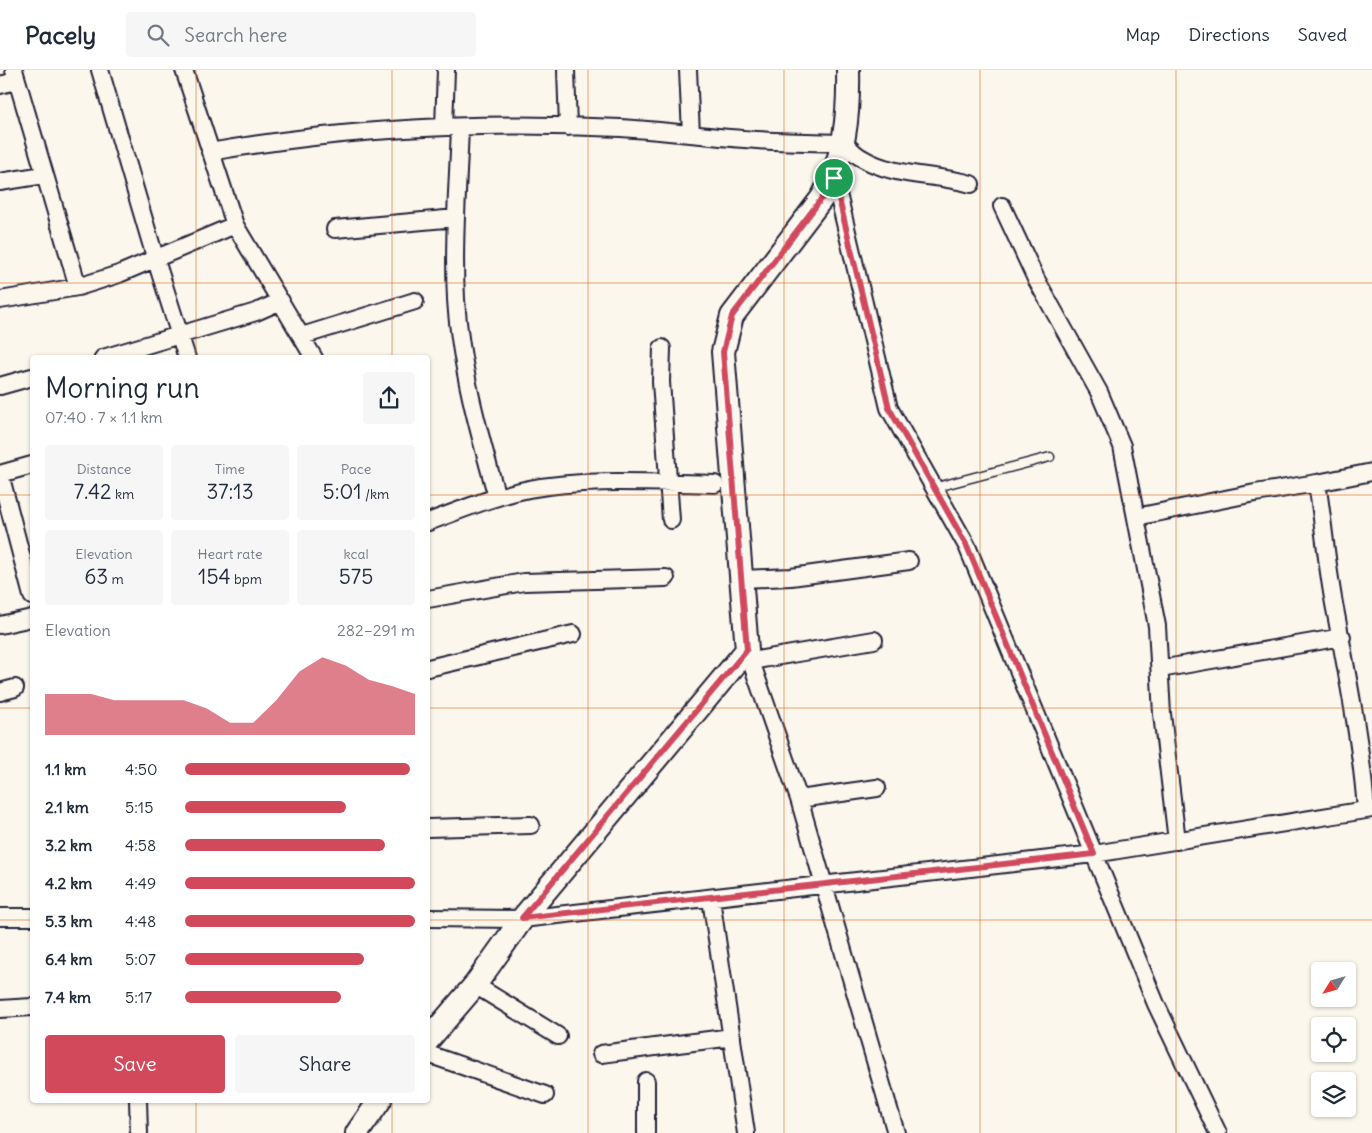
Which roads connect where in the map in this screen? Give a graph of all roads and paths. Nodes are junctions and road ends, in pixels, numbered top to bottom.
1 (100, 70) edge
2 (184, 70) edge
3 (446, 70) edge
4 (566, 70) edge
5 (688, 70) edge
6 (848, 70) edge
7 (10, 79) edge
8 (452, 127) junction
9 (568, 127) junction
10 (691, 134) junction
11 (844, 143) junction
12 (210, 152) junction
13 (44, 175) junction
14 (834, 178) junction
15 (0, 182) edge
16 (971, 184) dead end
17 (1002, 206) dead end
18 (456, 218) junction
19 (236, 225) junction
20 (335, 230) dead end
21 (155, 258) junction
22 (78, 287) junction
23 (0, 300) edge
24 (281, 301) junction
25 (415, 301) dead end
26 (181, 334) junction
27 (302, 336) junction
28 (662, 348) dead end
29 (113, 355) edge
30 (187, 355) edge
31 (312, 355) edge
32 (30, 378) edge
33 (0, 386) edge
34 (1050, 457) dead end
35 (30, 466) edge
36 (1372, 472) edge
37 (0, 474) edge
38 (1317, 483) junction
39 (669, 484) junction
40 (715, 484) dead end
41 (933, 488) junction
42 (497, 497) junction
43 (1136, 517) junction
44 (671, 520) dead end
45 (430, 521) edge
46 (909, 561) dead end
47 (666, 578) dead end
48 (742, 579) junction
49 (30, 588) edge
50 (430, 599) edge
51 (30, 618) edge
52 (0, 625) edge
53 (574, 634) dead end
54 (1342, 637) junction
55 (874, 640) dead end
56 (749, 655) junction
57 (430, 668) edge
58 (1160, 669) junction
59 (877, 788) dead end
60 (799, 799) junction
61 (1369, 809) edge
62 (531, 825) dead end
63 (430, 828) edge
64 (1176, 841) junction
65 (1094, 854) junction
66 (825, 884) junction
67 (711, 899) junction
68 (0, 917) edge
69 (30, 917) edge
70 (430, 918) edge
71 (522, 918) junction
72 (475, 985) junction
73 (30, 1007) edge
74 (0, 1009) edge
75 (558, 1036) dead end
76 (732, 1037) junction
77 (430, 1038) edge
78 (601, 1054) dead end
79 (430, 1055) edge
80 (646, 1081) dead end
81 (545, 1095) dead end
82 (138, 1103) edge
83 (378, 1103) edge
84 (139, 1133) edge
85 (357, 1133) edge
86 (646, 1133) edge
87 (746, 1133) edge
88 (896, 1133) edge
89 (1218, 1133) edge

1 - 21 street
2 - 12 street
3 - 8 street
4 - 9 street
5 - 10 street
6 - 11 street
7 - 13 street
8 - 9 street
8 - 12 street
8 - 18 street
9 - 10 street
10 - 11 street
11 - 14 street
11 - 16 street
12 - 19 street
13 - 15 street
13 - 22 street
14 - 41 street
14 - 48 street
17 - 43 street
18 - 20 street
18 - 42 street
19 - 21 street
19 - 24 street
21 - 22 street
21 - 26 street
22 - 23 street
24 - 26 street
24 - 27 street
25 - 27 street
26 - 29 street
26 - 30 street
27 - 31 street
28 - 39 street
32 - 33 street
34 - 41 lane
35 - 37 street
36 - 38 street
37 - 49 street
38 - 43 street
38 - 54 street
39 - 40 street
39 - 42 street
39 - 44 street
41 - 65 street
42 - 45 street
43 - 58 street
46 - 48 street
47 - 50 street
48 - 56 street
51 - 52 street
53 - 57 street
54 - 58 street
54 - 61 street
55 - 56 street
56 - 60 street
56 - 71 street
58 - 64 street
59 - 60 street
60 - 66 street
61 - 64 street
62 - 63 street
64 - 65 street
65 - 66 street
65 - 89 street
66 - 67 street
66 - 88 street
67 - 71 street
67 - 76 street
68 - 69 street
70 - 71 street
71 - 72 street
72 - 75 street
72 - 77 street
73 - 74 street
76 - 78 street
76 - 87 street
79 - 81 street
80 - 86 street
82 - 84 street
83 - 85 street

